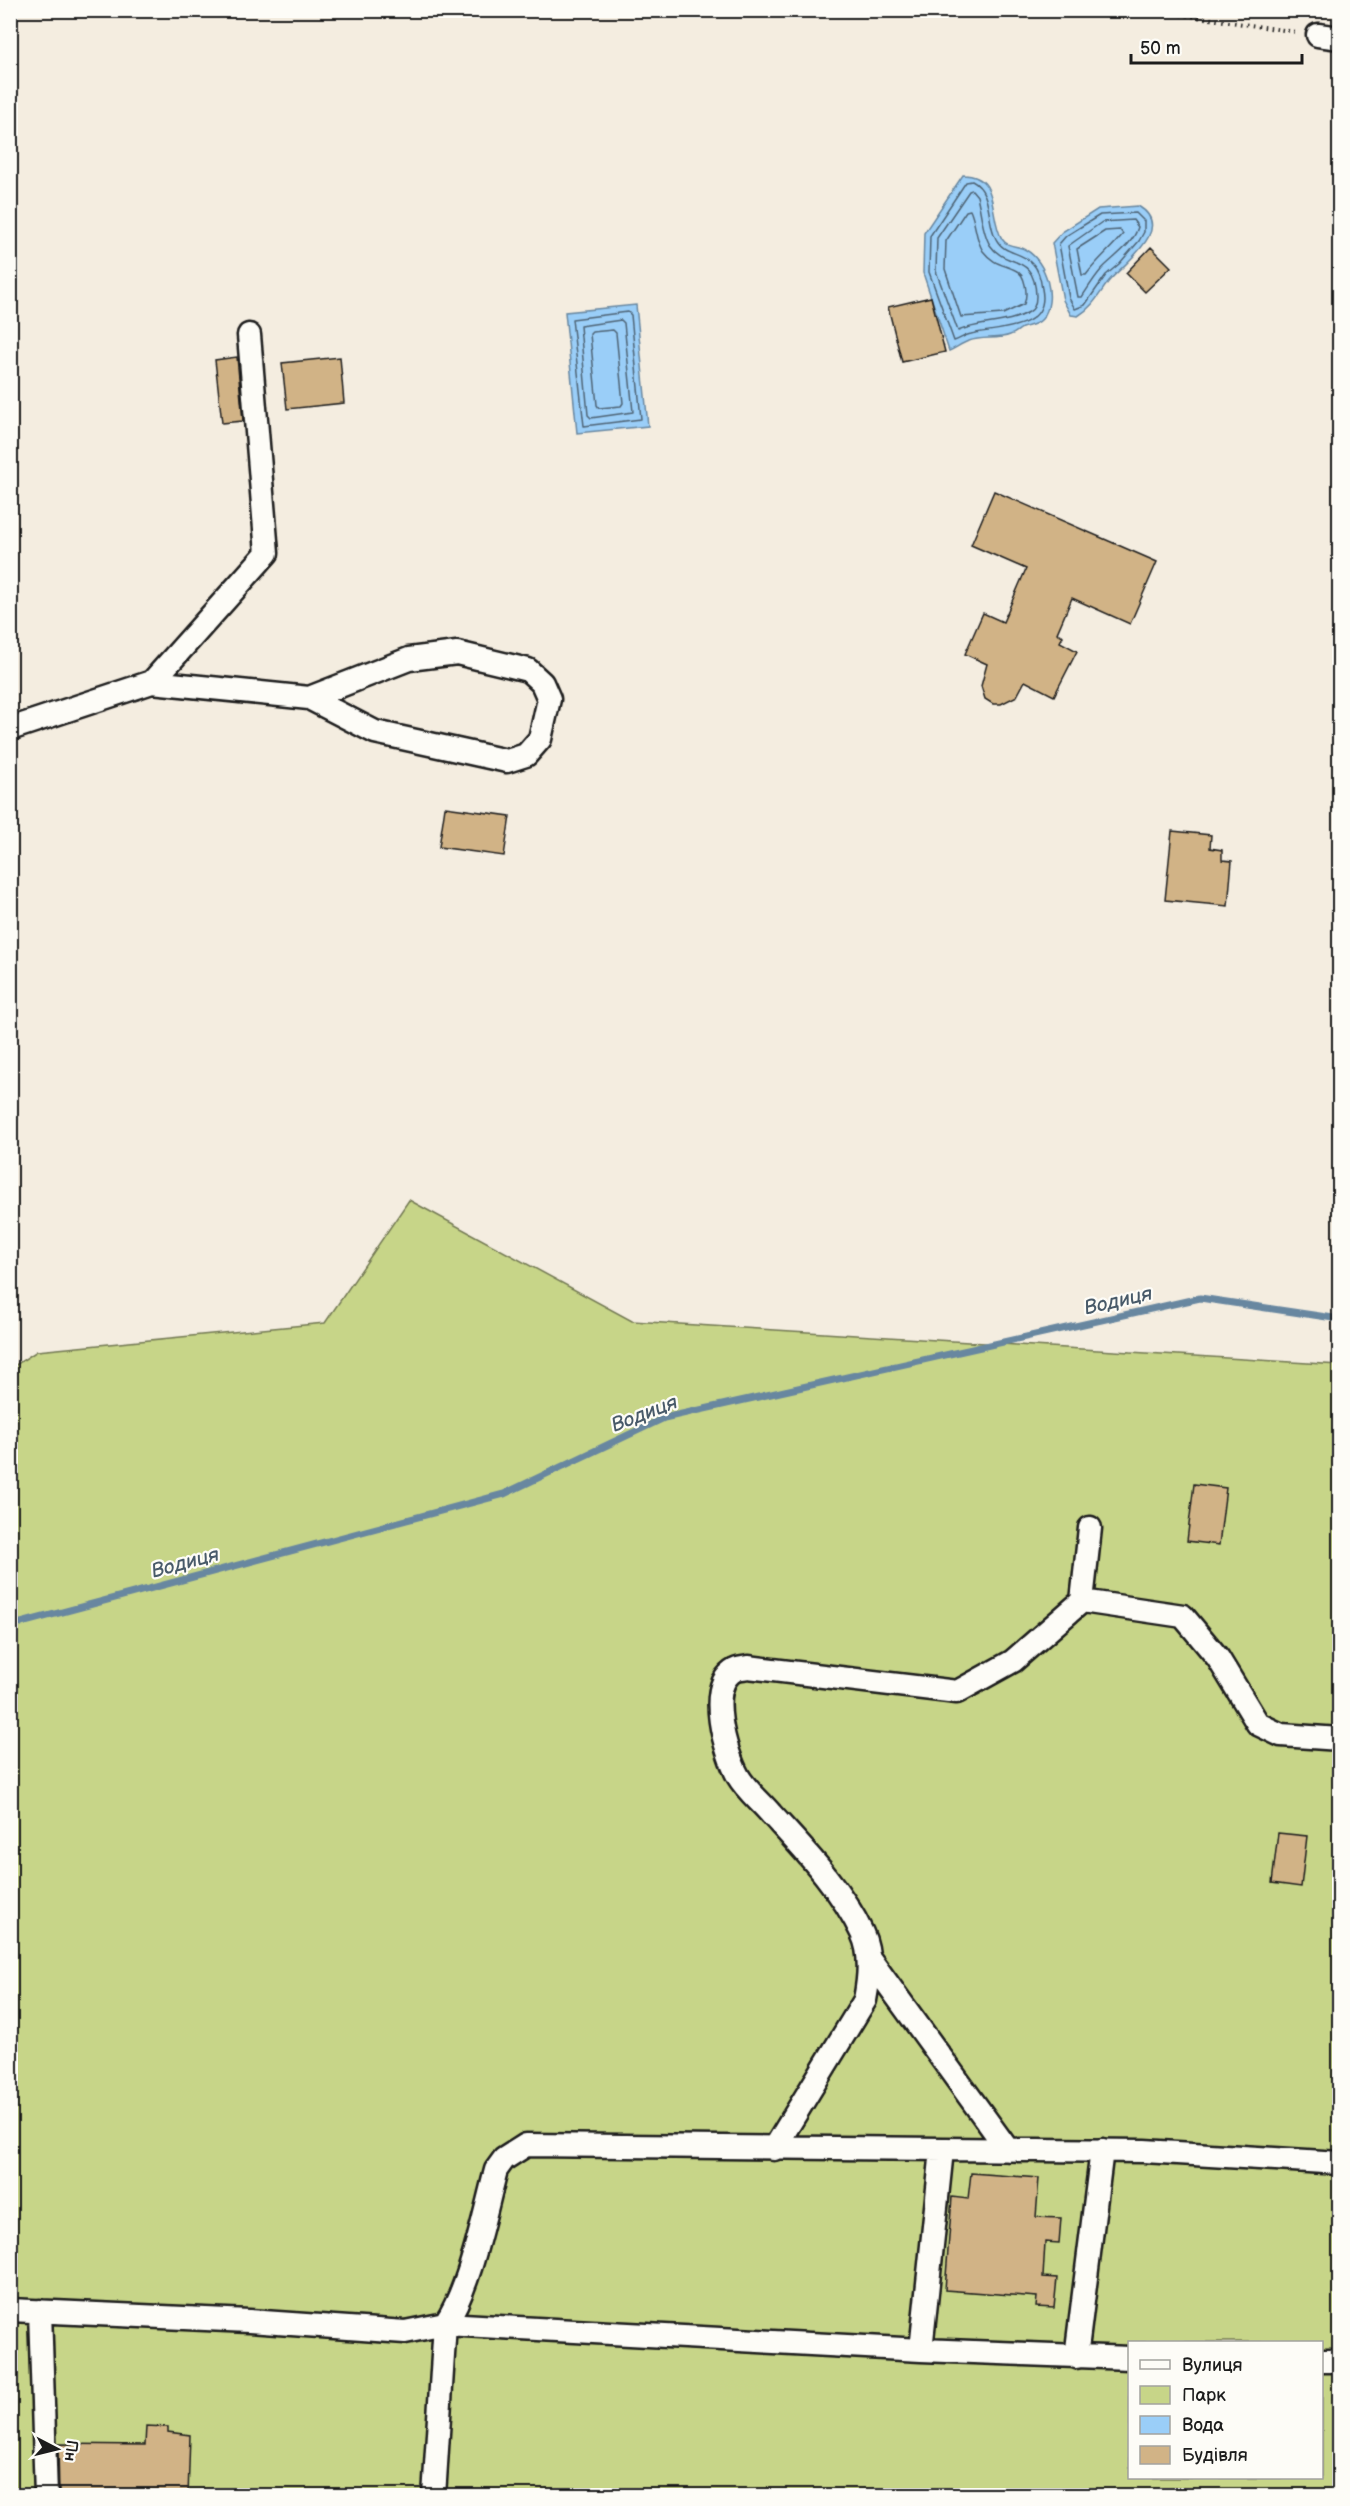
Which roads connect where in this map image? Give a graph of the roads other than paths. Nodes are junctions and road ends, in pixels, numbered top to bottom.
1 (249, 335) dead end
2 (152, 682) junction
3 (309, 698) junction
4 (10, 729) edge
5 (1090, 1528) dead end
6 (1082, 1601) junction
7 (1340, 1739) edge
8 (869, 1958) junction
9 (774, 2149) junction
10 (942, 2150) junction
11 (1008, 2150) junction
12 (1102, 2150) junction
13 (1340, 2163) edge
14 (10, 2310) edge
15 (40, 2311) junction
16 (444, 2324) junction
17 (921, 2350) junction
18 (1076, 2357) junction
19 (1128, 2358) edge
20 (1323, 2361) edge
21 (1340, 2361) edge
22 (46, 2496) edge
23 (434, 2496) edge

1 - 2 street
2 - 3 street
2 - 4 street
3 - 3 street
5 - 6 street
6 - 7 street
6 - 8 street
8 - 9 street
8 - 11 street
9 - 10 street
9 - 16 street
10 - 11 street
10 - 17 street
11 - 12 street
12 - 13 street
12 - 18 street
14 - 15 street
15 - 16 street
15 - 22 street
16 - 17 street
16 - 23 street
17 - 18 street
18 - 19 street
20 - 21 street

